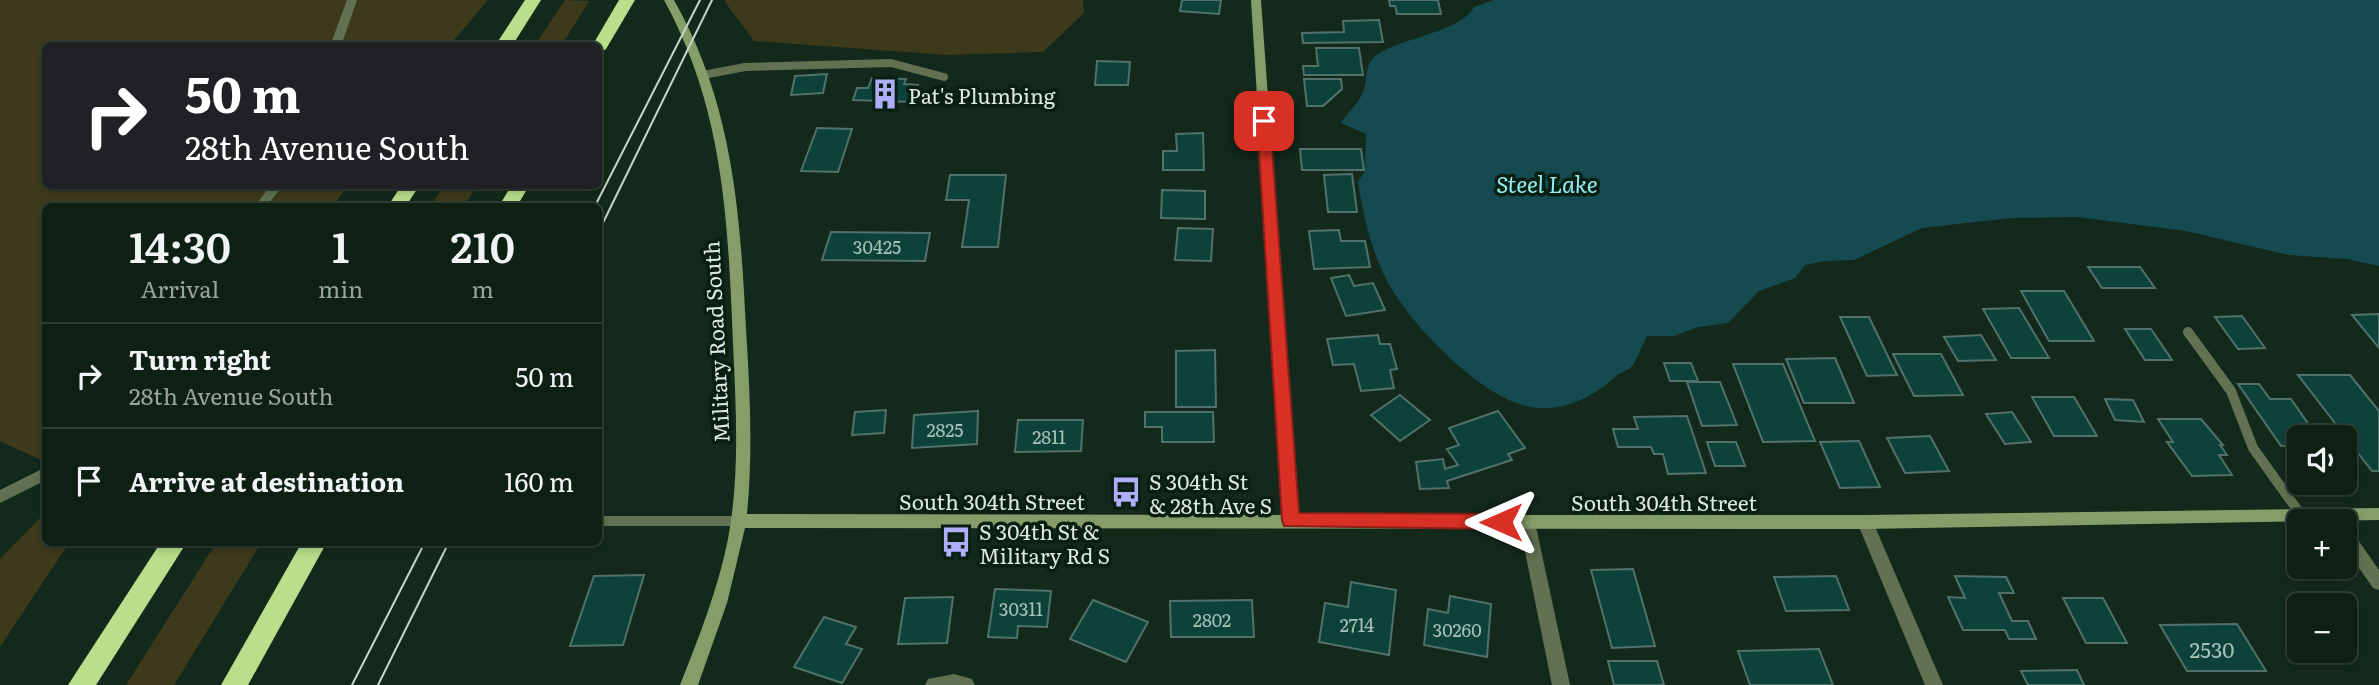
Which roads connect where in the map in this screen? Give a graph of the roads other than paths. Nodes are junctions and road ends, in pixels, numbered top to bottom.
1 (352, 0) edge
2 (533, 0) edge
3 (627, 0) edge
4 (669, 0) edge
5 (1255, 0) edge
6 (336, 42) edge
7 (506, 42) edge
8 (602, 42) edge
9 (703, 75) junction
10 (944, 77) dead end
11 (2188, 332) dead end
12 (42, 475) edge
13 (0, 496) edge
14 (2297, 509) edge
15 (2379, 514) edge
16 (2287, 515) edge
17 (2357, 516) edge
18 (1291, 520) junction
19 (602, 521) edge
20 (738, 521) junction
21 (1527, 522) junction
22 (1865, 522) junction
23 (172, 546) edge
24 (313, 546) edge
25 (2357, 551) edge
26 (2379, 583) edge
27 (81, 685) edge
28 (234, 685) edge
29 (689, 685) edge
30 (934, 685) edge
31 (966, 685) edge
32 (1560, 685) edge
33 (1934, 685) edge

1 - 6 street
2 - 7 highway
3 - 8 highway
4 - 9 street, Military Road South
5 - 18 street
9 - 10 lane
9 - 20 street, Military Road South
11 - 14 lane
12 - 13 street
15 - 17 street, South 304th Street
16 - 22 street, South 304th Street
18 - 20 street, South 304th Street
18 - 21 street, South 304th Street
19 - 20 lane
20 - 29 street, Military Road South
21 - 22 street, South 304th Street
21 - 32 street
22 - 33 street
23 - 27 highway
24 - 28 highway
25 - 26 street
30 - 31 street

